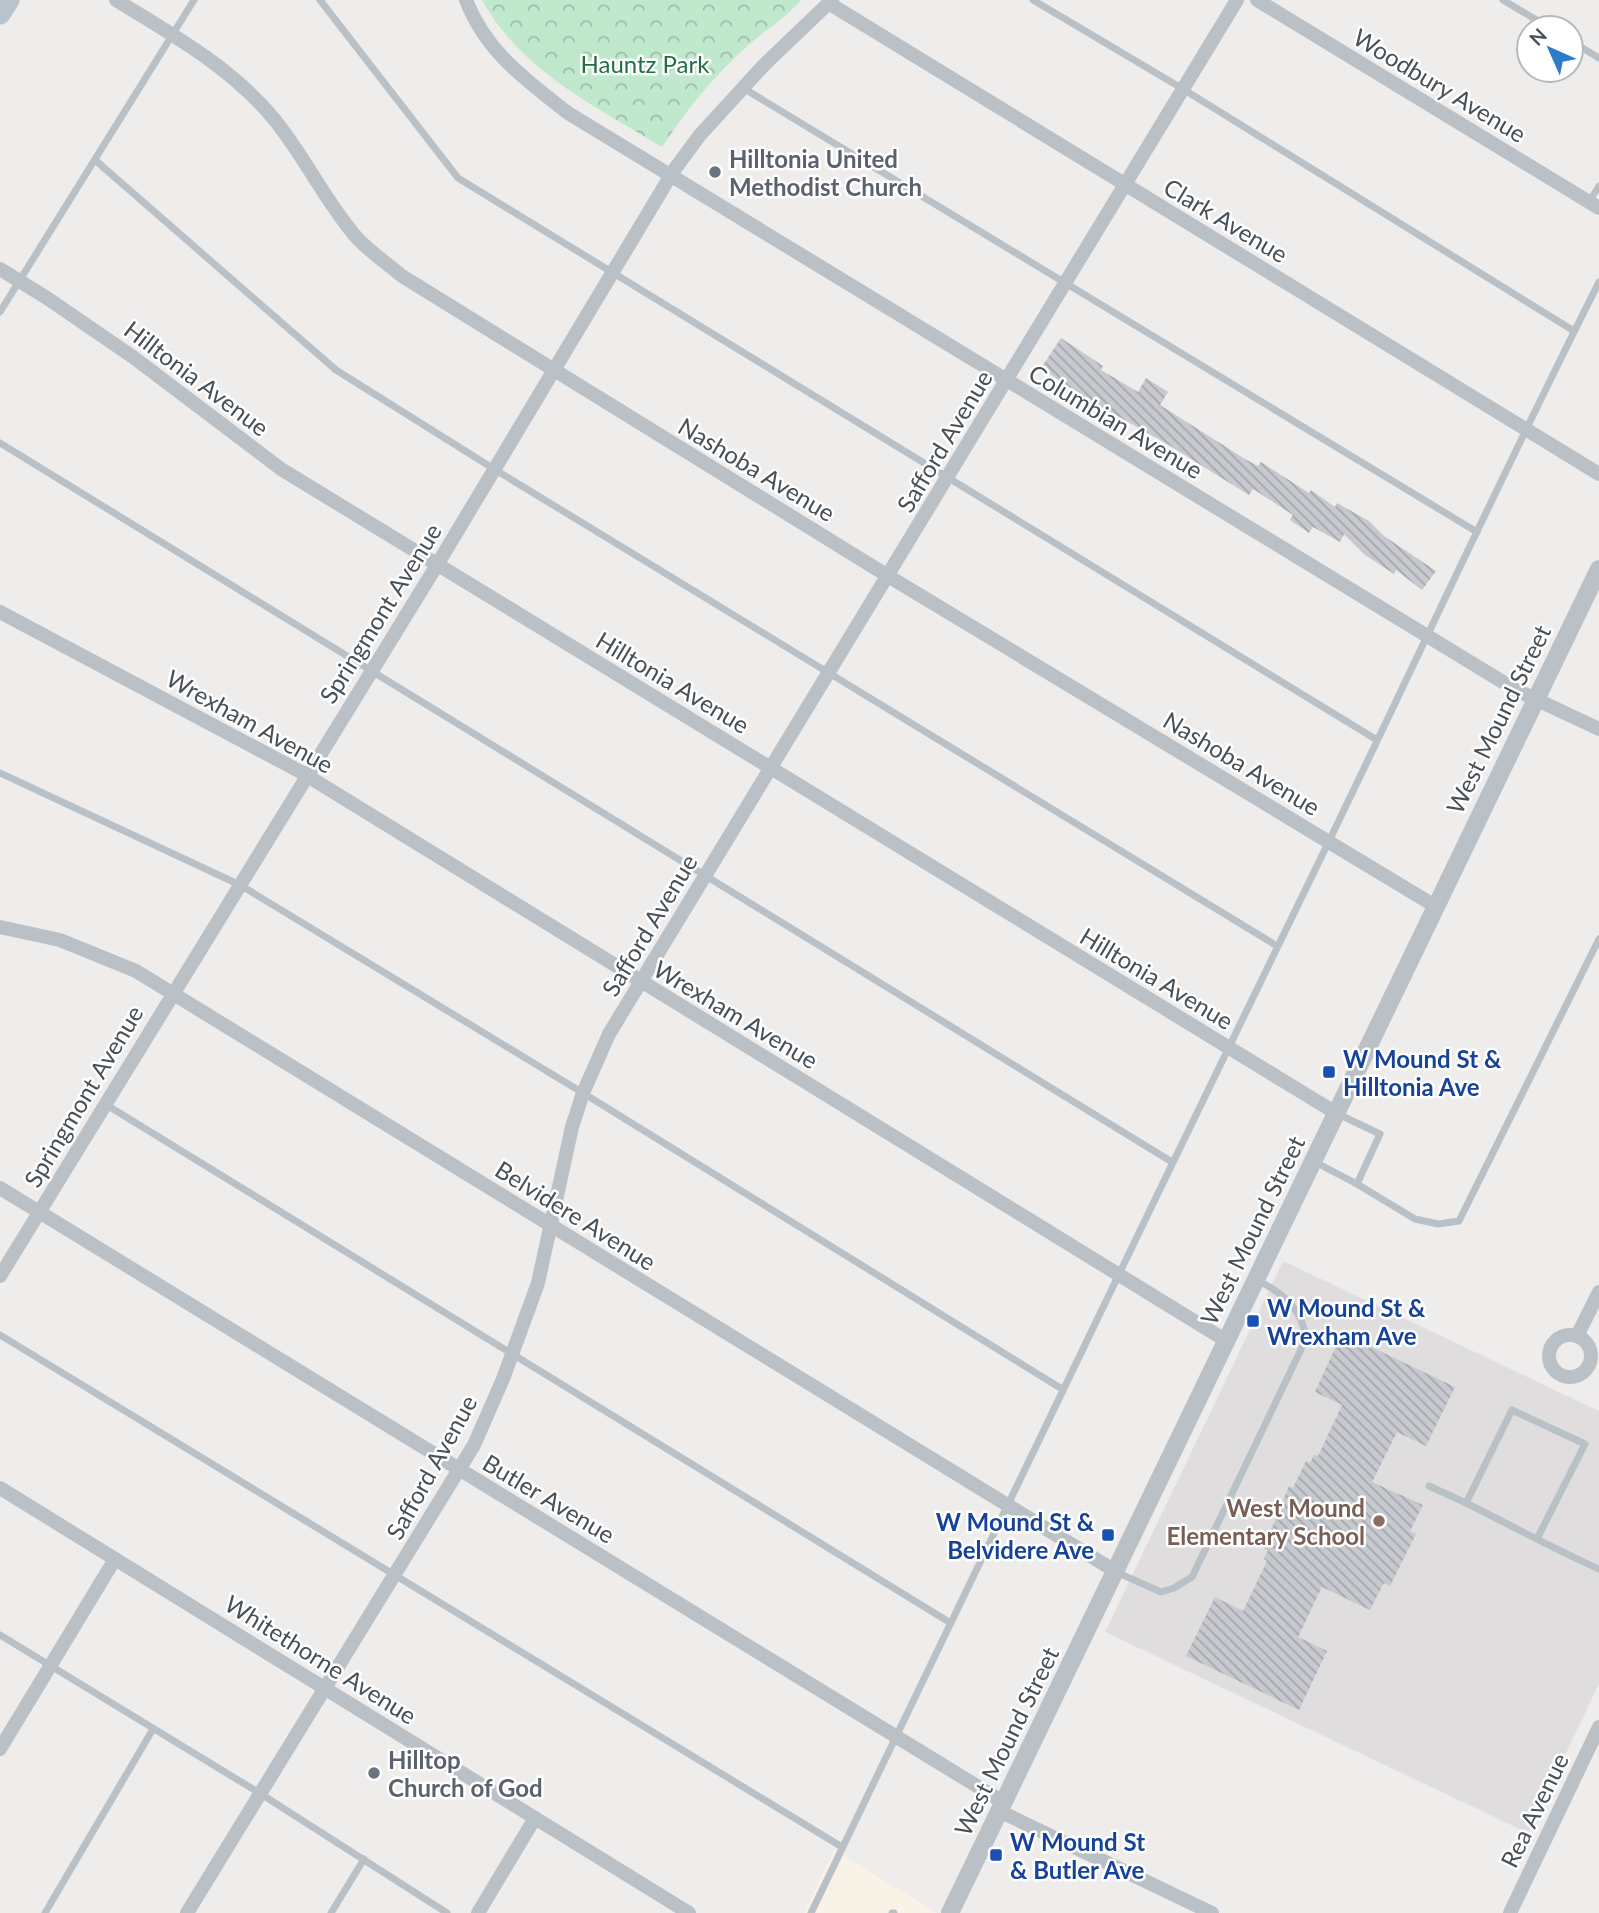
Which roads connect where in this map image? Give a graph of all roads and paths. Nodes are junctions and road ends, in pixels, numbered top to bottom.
1 (9, 0) edge
2 (116, 0) edge
3 (194, 0) edge
4 (320, 0) edge
5 (466, 0) edge
6 (1033, 0) edge
7 (1237, 0) edge
8 (1258, 0) edge
9 (1503, 0) edge
10 (831, 2) edge
11 (0, 14) edge
12 (1526, 14) edge
13 (174, 34) junction
14 (743, 88) junction
15 (1183, 89) junction
16 (95, 160) junction
17 (670, 176) junction
18 (1125, 185) junction
19 (1599, 186) edge
20 (1594, 205) edge
21 (0, 269) edge
22 (612, 274) junction
23 (19, 281) junction
24 (1599, 282) edge
25 (1066, 284) junction
26 (0, 312) edge
27 (1574, 331) junction
28 (553, 370) junction
29 (1007, 381) junction
30 (1525, 429) junction
31 (0, 443) edge
32 (494, 469) junction
33 (1599, 474) edge
34 (949, 476) junction
35 (1477, 533) junction
36 (437, 565) junction
37 (1599, 569) edge
38 (888, 576) junction
39 (0, 612) edge
40 (1427, 637) junction
41 (371, 671) junction
42 (830, 672) junction
43 (1535, 700) junction
44 (1599, 729) edge
45 (1377, 740) junction
46 (771, 769) junction
47 (0, 773) edge
48 (307, 776) junction
49 (1329, 842) junction
50 (706, 875) junction
51 (240, 885) junction
52 (1435, 906) junction
53 (0, 927) edge
54 (1599, 939) edge
55 (1278, 946) junction
56 (640, 982) junction
57 (173, 993) junction
58 (1228, 1048) junction
59 (583, 1093) junction
60 (105, 1104) junction
61 (1336, 1113) junction
62 (1313, 1161) junction
63 (1172, 1162) junction
64 (1357, 1184) junction
65 (0, 1188) edge
66 (40, 1212) junction
67 (551, 1226) junction
68 (1118, 1274) junction
69 (0, 1276) edge
70 (1255, 1279) junction
71 (1599, 1292) edge
72 (0, 1335) edge
73 (1577, 1336) dead end
74 (1225, 1340) junction
75 (512, 1354) junction
76 (1062, 1389) junction
77 (460, 1469) junction
78 (1429, 1486) dead end
79 (0, 1488) edge
80 (1466, 1503) junction
81 (1005, 1504) junction
82 (1537, 1539) junction
83 (116, 1559) junction
84 (1599, 1569) edge
85 (1115, 1572) junction
86 (395, 1575) junction
87 (948, 1622) junction
88 (0, 1635) edge
89 (50, 1667) junction
90 (326, 1689) junction
91 (1599, 1727) edge
92 (153, 1729) junction
93 (894, 1736) junction
94 (0, 1749) edge
95 (261, 1794) junction
96 (1001, 1807) junction
97 (535, 1818) junction
98 (842, 1847) junction
99 (364, 1859) junction
100 (45, 1913) edge
101 (187, 1913) edge
102 (331, 1913) edge
103 (447, 1913) edge
104 (478, 1913) edge
105 (689, 1913) edge
106 (811, 1913) edge
107 (950, 1913) edge
108 (1212, 1913) edge
109 (1510, 1913) edge

1 - 11 main road
2 - 13 street, Nashoba Avenue
3 - 13 lane
4 - 22 lane
5 - 17 street, Columbian Avenue
6 - 15 lane
7 - 15 street, Safford Avenue
8 - 20 street, Woodbury Avenue
9 - 12 lane
10 - 14 street, Springmont Avenue
10 - 18 street, Clark Avenue
13 - 16 lane
13 - 28 street, Nashoba Avenue
14 - 17 street, Springmont Avenue
14 - 25 lane
15 - 18 street, Safford Avenue
15 - 27 lane
16 - 23 lane
16 - 32 lane
17 - 22 street, Springmont Avenue
17 - 29 street, Columbian Avenue
18 - 25 street, Safford Avenue
18 - 30 street, Clark Avenue
19 - 20 lane
21 - 23 street, Hilltonia Avenue
22 - 28 street, Springmont Avenue
22 - 34 lane
23 - 26 lane
23 - 36 street, Hilltonia Avenue
24 - 27 lane
25 - 29 street, Safford Avenue
25 - 35 lane
27 - 30 lane
28 - 32 street, Springmont Avenue
28 - 38 street, Nashoba Avenue
29 - 34 street, Safford Avenue
29 - 40 street, Columbian Avenue
30 - 33 street, Clark Avenue
30 - 35 lane
31 - 41 lane
32 - 36 street, Springmont Avenue
32 - 42 lane
34 - 38 street, Safford Avenue
34 - 45 lane
35 - 40 lane
36 - 41 street, Springmont Avenue
36 - 46 street, Hilltonia Avenue
37 - 43 street, West Mound Street
38 - 42 street, Safford Avenue
38 - 49 street, Nashoba Avenue
39 - 48 street, Wrexham Avenue
40 - 43 street, Columbian Avenue
40 - 45 lane
41 - 48 street, Springmont Avenue
41 - 50 lane
42 - 46 street, Safford Avenue
42 - 55 lane
43 - 44 street, Columbian Avenue
43 - 52 street, West Mound Street
45 - 49 lane
46 - 50 street, Safford Avenue
46 - 58 street, Hilltonia Avenue
47 - 51 lane
48 - 51 street, Springmont Avenue
48 - 56 street, Wrexham Avenue
49 - 52 street, Nashoba Avenue
49 - 55 lane
50 - 56 street, Safford Avenue
50 - 63 lane
51 - 57 street, Springmont Avenue
51 - 59 lane
52 - 61 street, West Mound Street
53 - 57 street, Belvidere Avenue
54 - 64 lane
55 - 58 lane
56 - 59 street, Safford Avenue
56 - 68 street, Wrexham Avenue
57 - 60 street, Springmont Avenue
57 - 67 street, Belvidere Avenue
58 - 61 street, Hilltonia Avenue
58 - 63 lane
59 - 67 street, Safford Avenue
59 - 76 lane
60 - 66 street, Springmont Avenue
60 - 75 lane
61 - 62 street, West Mound Street
61 - 64 lane
62 - 64 lane
62 - 70 street, West Mound Street
63 - 68 lane
65 - 66 street, Butler Avenue
66 - 69 street, Springmont Avenue
66 - 77 street, Butler Avenue
67 - 75 street, Safford Avenue
67 - 81 street, Belvidere Avenue
68 - 74 street, Wrexham Avenue
68 - 76 lane
70 - 74 street, West Mound Street
70 - 85 lane
71 - 73 street
72 - 86 lane
74 - 85 street, West Mound Street
75 - 77 street, Safford Avenue
75 - 87 lane
76 - 81 lane
77 - 86 street, Safford Avenue
77 - 93 street, Butler Avenue
78 - 80 lane
79 - 83 street, Whitethorne Avenue
80 - 82 lane
80 - 82 lane
81 - 85 street, Belvidere Avenue
81 - 87 lane
82 - 84 lane
83 - 89 street
83 - 90 street, Whitethorne Avenue
85 - 96 street, West Mound Street
86 - 90 street, Safford Avenue
86 - 98 lane
87 - 93 lane
88 - 89 lane
89 - 92 lane
89 - 94 street
90 - 95 street, Safford Avenue
90 - 97 street, Whitethorne Avenue
91 - 109 street, Rea Avenue
92 - 95 lane
92 - 100 lane
93 - 96 street, Butler Avenue
93 - 98 lane
95 - 99 lane
95 - 101 street, Safford Avenue
96 - 107 street, West Mound Street
96 - 108 street, Butler Avenue
97 - 104 street
97 - 105 street, Whitethorne Avenue
98 - 106 lane
99 - 102 lane
99 - 103 lane

